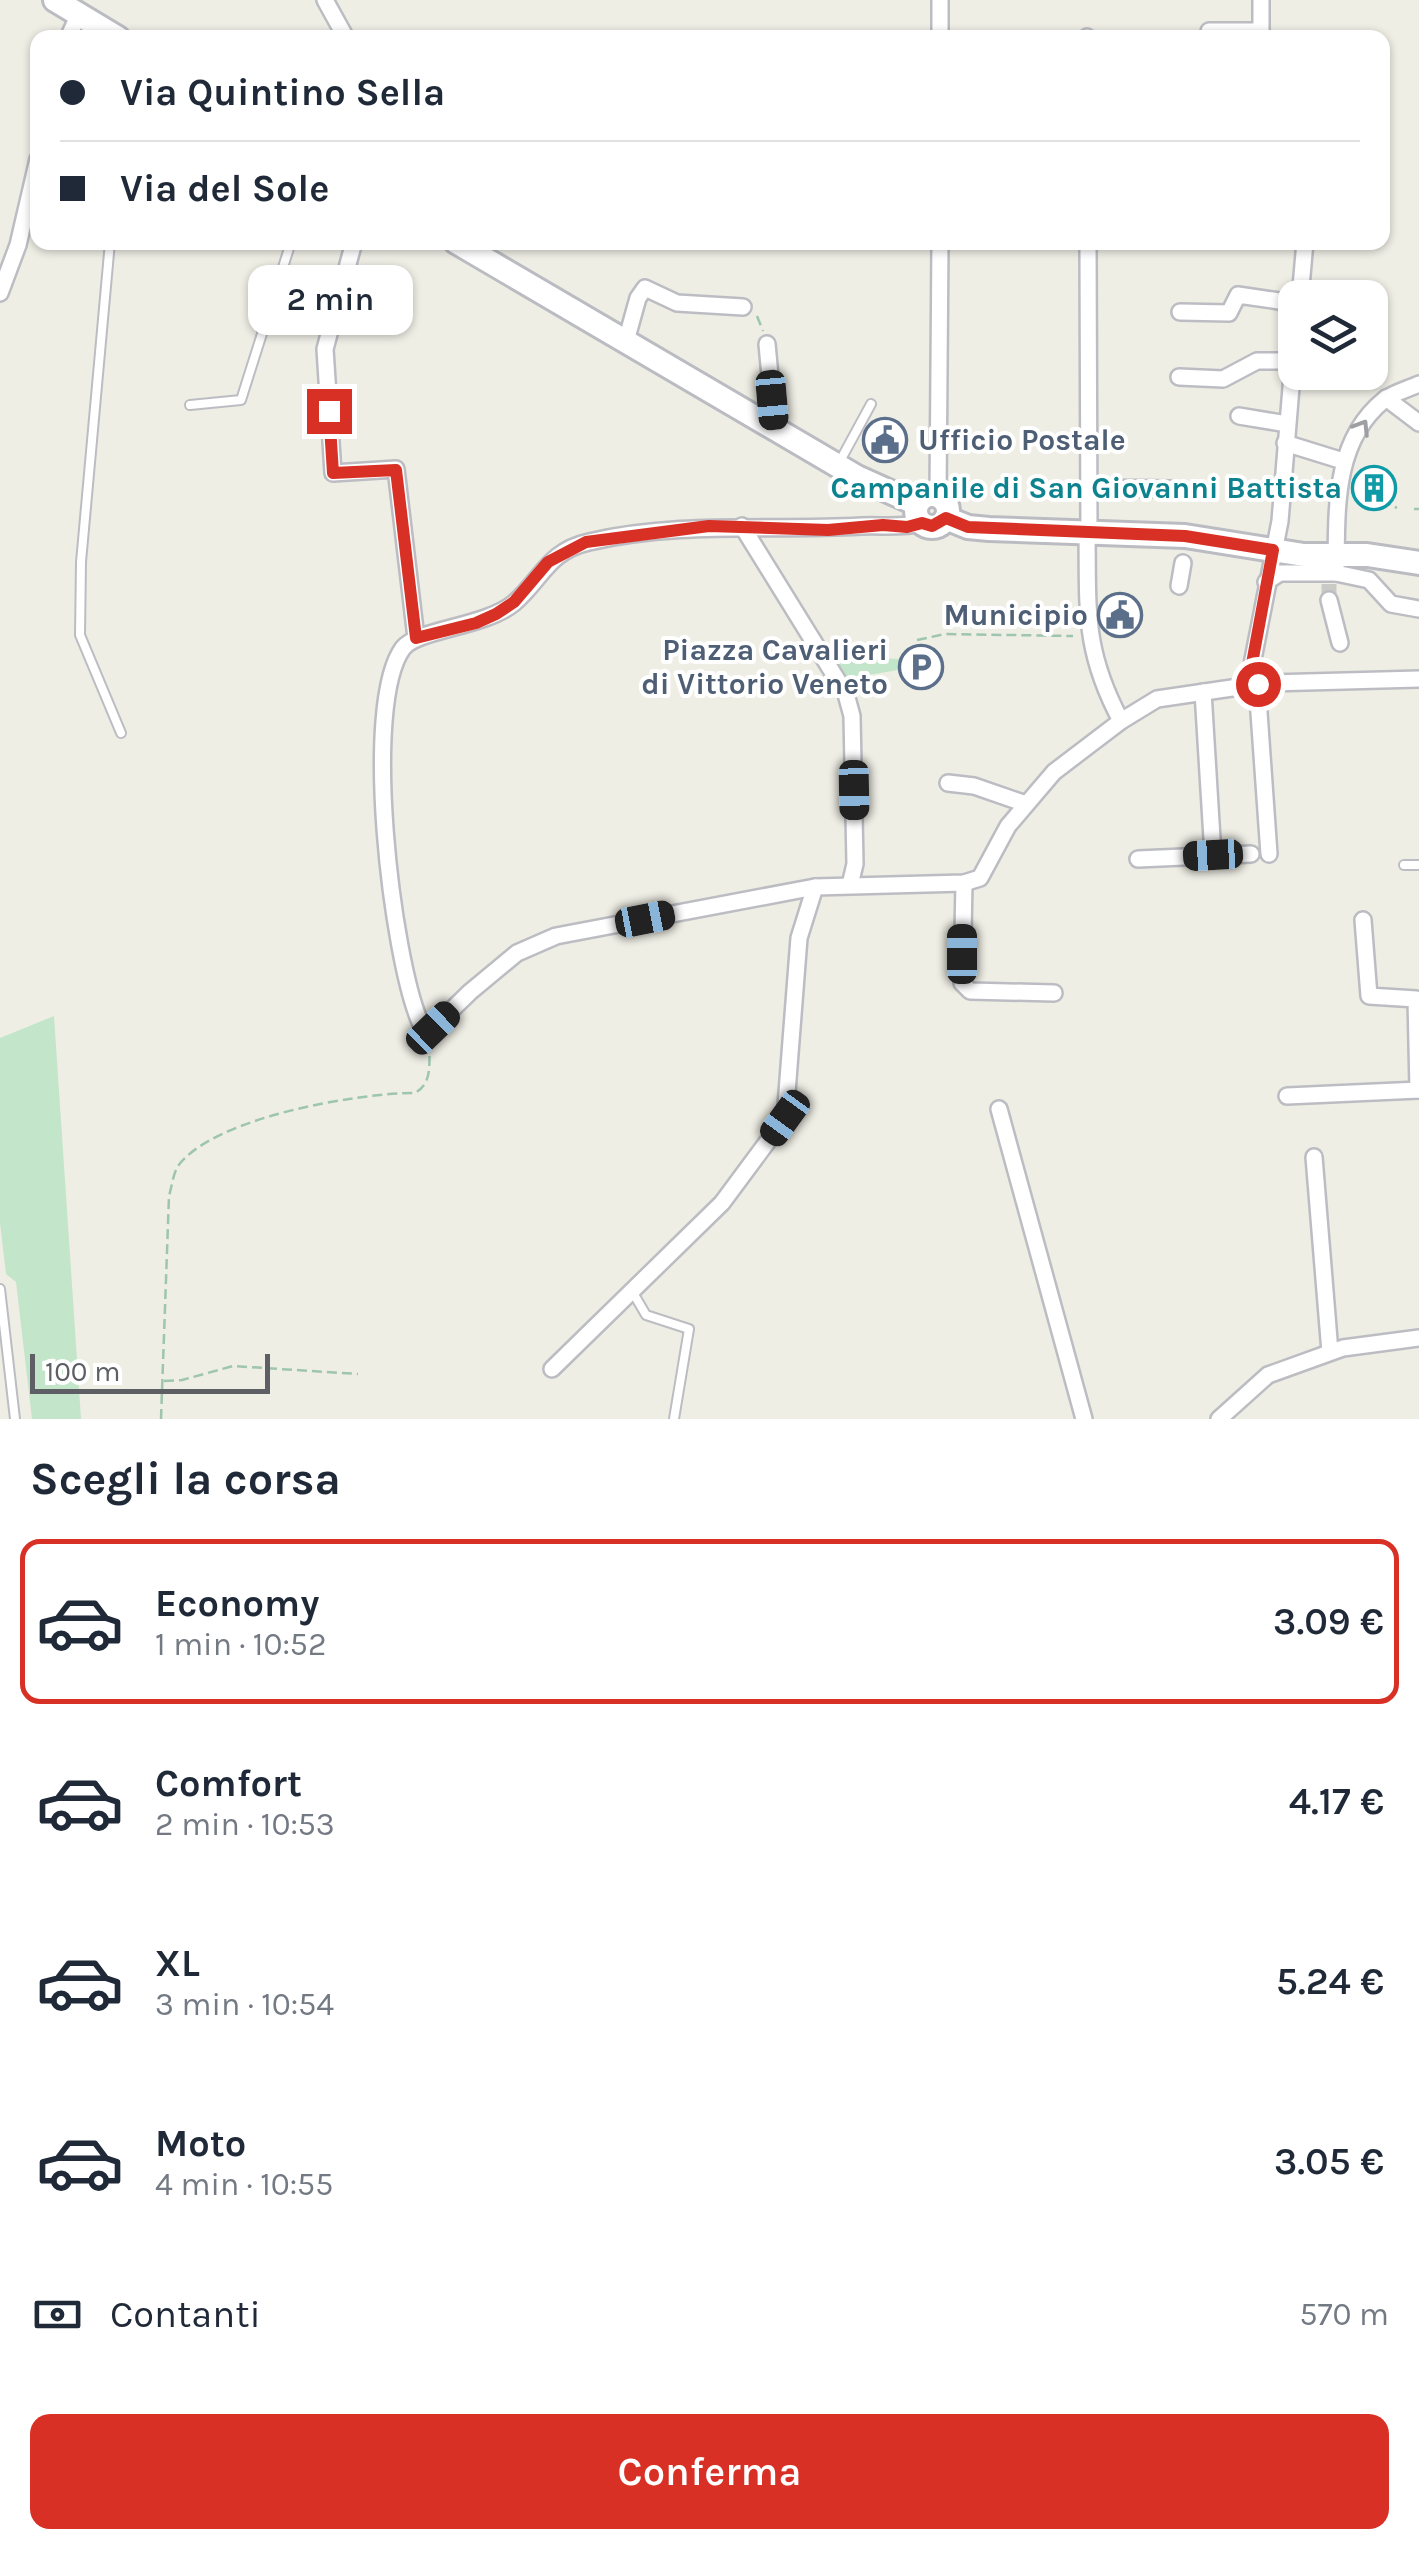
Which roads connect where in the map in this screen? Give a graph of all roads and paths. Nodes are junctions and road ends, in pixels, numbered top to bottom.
1 (55, 0) edge
2 (325, 0) edge
3 (940, 0) edge
4 (1261, 0) edge
5 (80, 14) junction
6 (72, 30) edge
7 (105, 30) edge
8 (342, 30) edge
9 (940, 30) edge
10 (1260, 30) edge
11 (30, 194) edge
12 (109, 250) edge
13 (289, 250) edge
14 (352, 250) edge
15 (470, 250) edge
16 (940, 250) edge
17 (1088, 250) edge
18 (1303, 250) edge
19 (1301, 280) edge
20 (0, 293) edge
21 (1278, 301) edge
22 (743, 306) joint
23 (1180, 312) dead end
24 (626, 341) junction
25 (767, 344) joint
26 (1278, 361) edge
27 (1179, 378) dead end
28 (1419, 384) edge
29 (1290, 390) edge
30 (1386, 398) junction
31 (871, 404) dead end
32 (190, 405) dead end
33 (1239, 416) dead end
34 (1419, 423) edge
35 (1287, 424) junction
36 (775, 428) junction
37 (1285, 443) junction
38 (1343, 461) junction
39 (838, 465) junction
40 (1340, 480) junction
41 (1088, 488) junction
42 (1176, 489) dead end
43 (1397, 508) dead end
44 (931, 510) junction
45 (742, 526) junction
46 (1088, 535) junction
47 (1273, 550) junction
48 (1183, 563) dead end
49 (1419, 563) edge
50 (1333, 578) junction
51 (1266, 582) junction
52 (1179, 586) dead end
53 (1419, 609) edge
54 (1090, 637) junction
55 (416, 638) junction
56 (917, 640) dead end
57 (1340, 643) dead end
58 (1419, 679) edge
59 (1253, 685) junction
60 (1203, 692) junction
61 (1121, 721) junction
62 (121, 733) dead end
63 (948, 783) dead end
64 (1026, 804) junction
65 (1250, 854) dead end
66 (1269, 854) dead end
67 (1213, 855) junction
68 (1138, 859) dead end
69 (1404, 865) dead end
70 (1419, 865) edge
71 (964, 883) junction
72 (850, 885) junction
73 (815, 888) junction
74 (1363, 920) dead end
75 (1054, 993) dead end
76 (433, 1028) junction
77 (1419, 1090) edge
78 (1287, 1096) dead end
79 (999, 1109) dead end
80 (1314, 1157) dead end
81 (0, 1289) edge
82 (632, 1291) junction
83 (1419, 1338) edge
84 (1330, 1352) junction
85 (552, 1369) dead end
86 (358, 1374) dead end
87 (162, 1381) junction
88 (14, 1419) edge
89 (161, 1419) edge
90 (674, 1419) edge
91 (1084, 1419) edge
92 (1219, 1419) edge

1 - 5 street
2 - 8 street
3 - 9 street
4 - 10 street
5 - 6 street
5 - 7 street
11 - 20 street
12 - 62 lane
13 - 32 lane
14 - 55 street
15 - 24 street
16 - 44 street
17 - 41 street
18 - 19 street
21 - 23 street
22 - 24 street
22 - 25 path
24 - 36 street
25 - 36 street
26 - 27 street
28 - 30 street
29 - 35 street
30 - 34 street
38 -> 30 street
31 - 39 lane
33 - 35 street
35 - 37 street
36 - 39 street
37 - 38 street
37 - 47 street
38 - 40 street
39 - 44 street
40 - 43 path
40 - 50 street
41 - 42 street
41 - 46 street
44 - 45 street
44 - 46 street
45 - 55 street
45 - 72 street
46 - 47 street
46 - 54 street
47 - 50 street
47 - 51 street
48 - 52 street
49 - 50 street
50 - 51 street
50 - 53 street
50 - 57 street
51 - 59 street
54 - 56 path
54 - 61 street
55 - 76 street
58 - 59 street
59 - 60 street
59 - 66 street
60 - 61 street
60 - 67 street
61 - 64 street
63 - 64 street
64 - 71 street
65 - 67 street
67 - 68 street
69 - 70 lane
71 - 72 street
71 - 75 street
72 - 73 street
73 - 76 street
73 - 82 street
74 - 77 street
76 - 87 path
77 - 78 street
79 - 91 street
80 - 84 street
81 - 88 lane
82 - 85 street
82 - 90 lane
83 - 84 street
84 - 92 street
86 - 87 path
87 - 89 path

